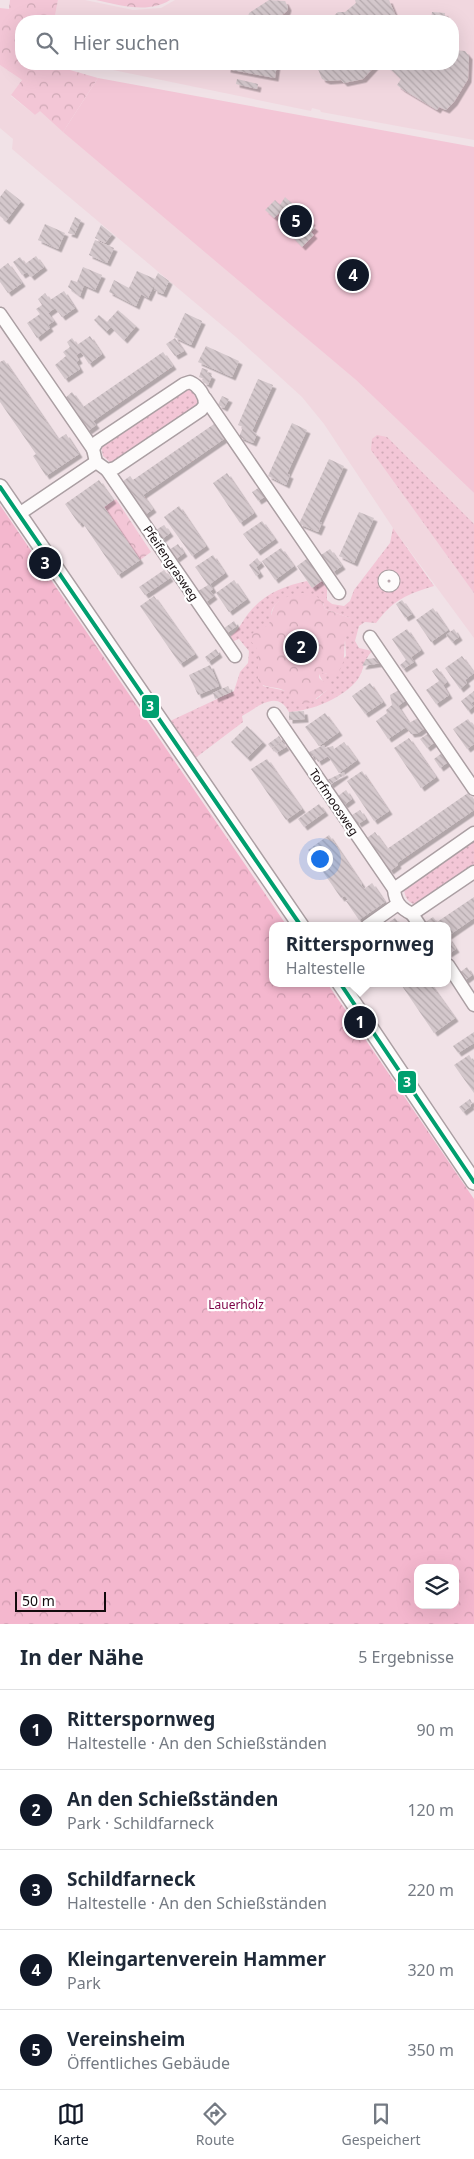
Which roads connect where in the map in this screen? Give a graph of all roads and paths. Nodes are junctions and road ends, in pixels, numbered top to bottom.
1 (0, 314) edge
2 (205, 398) junction
3 (92, 449) junction
4 (96, 462) junction
5 (107, 470) junction
6 (0, 487) edge
7 (18, 514) junction
8 (339, 593) dead end
9 (370, 638) dead end
10 (235, 656) dead end
11 (274, 714) dead end
12 (474, 789) edge
13 (474, 833) edge
14 (474, 872) edge
15 (394, 889) junction
16 (398, 904) junction
17 (412, 914) junction
18 (297, 922) edge
19 (373, 922) edge
20 (417, 922) edge
21 (451, 970) edge
22 (343, 987) edge
23 (474, 1005) edge
24 (474, 1182) edge

1 - 3 street
2 - 3 street
2 - 5 street
2 - 8 street
3 - 4 street
4 - 5 street, Pfeifengrasweg
4 - 7 street
5 - 10 street, Pfeifengrasweg
6 - 7 street
7 - 18 street
9 - 12 street
11 - 15 street, Torfmoosweg
13 - 15 street
14 - 17 street
15 - 16 street, Torfmoosweg
16 - 17 street
16 - 19 street
17 - 20 street
21 - 23 street
22 - 24 street

